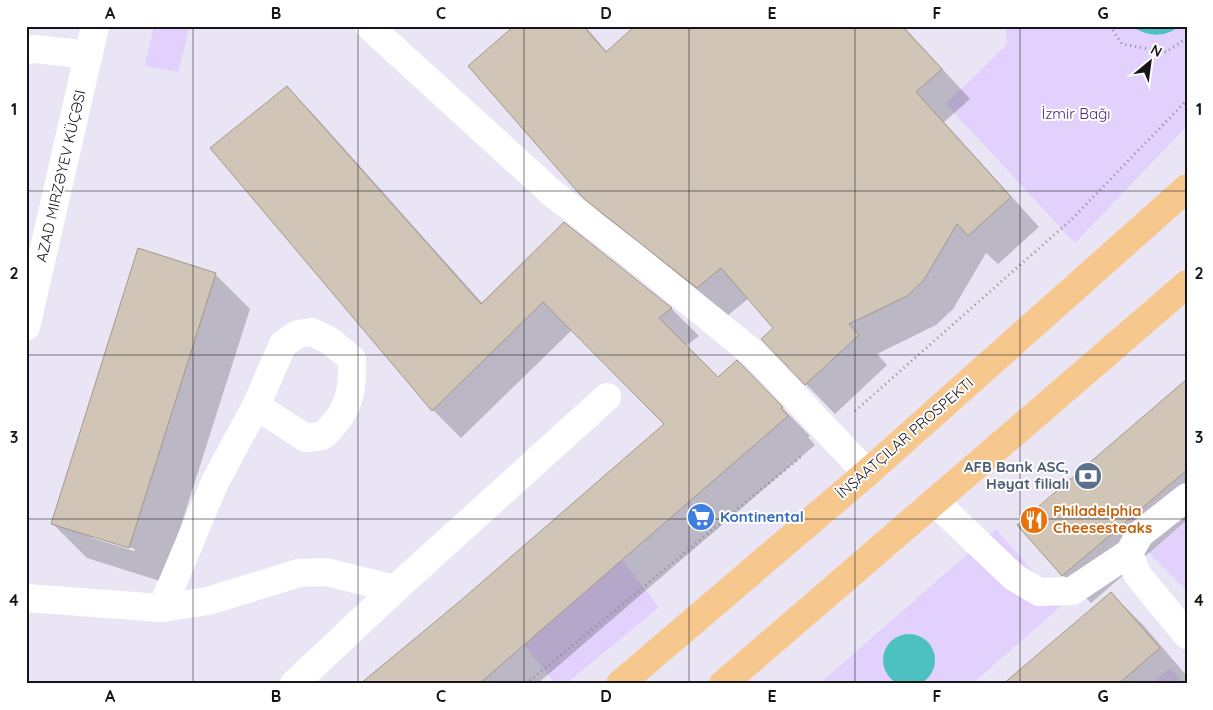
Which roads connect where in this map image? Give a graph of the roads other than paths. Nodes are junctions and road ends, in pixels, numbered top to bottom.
1 (96, 26) edge
2 (369, 26) edge
3 (26, 50) edge
4 (89, 55) junction
5 (1187, 188) edge
6 (1187, 284) edge
7 (26, 327) edge
8 (607, 397) dead end
9 (256, 406) dead end
10 (867, 473) junction
11 (1187, 497) edge
12 (935, 502) junction
13 (1129, 553) junction
14 (395, 589) junction
15 (26, 598) edge
16 (162, 608) junction
17 (1187, 635) edge
18 (294, 684) edge
19 (620, 684) edge
20 (723, 684) edge

1 - 4 street, AZAD MIRZƏYEV KÜÇƏSI
2 - 10 street
3 - 4 street
4 - 7 street, AZAD MIRZƏYEV KÜÇƏSI
5 - 10 main road
6 - 12 main road
8 - 14 street
9 - 16 street
10 - 19 main road
11 - 13 street
12 - 13 street
12 - 20 main road
13 - 17 street
14 - 16 street
14 - 18 street
15 - 16 street

